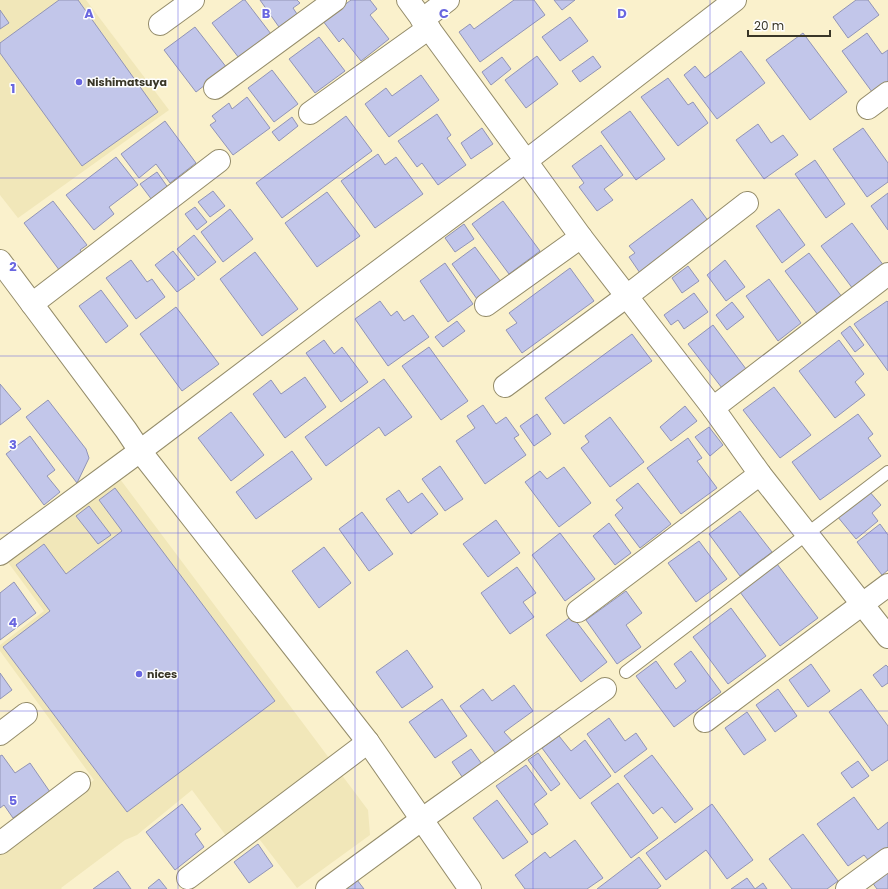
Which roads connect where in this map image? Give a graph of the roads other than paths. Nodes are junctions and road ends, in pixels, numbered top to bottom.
1 (193, 0) edge
2 (335, 0) edge
3 (408, 0) edge
4 (448, 0) edge
5 (735, 0) edge
6 (160, 24) dead end
7 (426, 24) junction
8 (215, 88) dead end
9 (888, 93) edge
10 (868, 108) dead end
11 (310, 113) dead end
12 (219, 161) dead end
13 (526, 161) junction
14 (747, 203) dead end
15 (581, 237) junction
16 (0, 261) edge
17 (888, 274) edge
18 (627, 296) junction
19 (32, 304) junction
20 (486, 305) dead end
21 (505, 386) dead end
22 (713, 408) junction
23 (140, 451) junction
24 (888, 472) edge
25 (760, 474) junction
26 (807, 534) junction
27 (0, 554) edge
28 (888, 585) edge
29 (862, 604) junction
30 (578, 611) dead end
31 (888, 637) edge
32 (626, 672) dead end
33 (605, 689) dead end
34 (26, 714) dead end
35 (705, 721) dead end
36 (0, 734) edge
37 (368, 742) junction
38 (79, 783) dead end
39 (421, 820) junction
40 (0, 843) edge
41 (888, 859) edge
42 (188, 878) dead end
43 (327, 889) edge
44 (470, 889) edge
45 (848, 889) edge

1 - 6 street
2 - 8 street
3 - 7 street
4 - 7 street
5 - 13 street
7 - 11 street
7 - 13 street
9 - 10 street
12 - 19 street
13 - 15 street
13 - 23 street
14 - 18 street
15 - 18 street
15 - 20 street
16 - 19 street
17 - 22 street
18 - 21 street
18 - 22 street
19 - 23 street
22 - 25 street
23 - 27 street
23 - 37 street
24 - 26 lane
25 - 26 street
25 - 30 street
26 - 29 street
26 - 32 lane
28 - 29 street
29 - 31 street
29 - 35 street
33 - 39 street
34 - 36 street
37 - 39 street
37 - 42 street
38 - 40 street
39 - 43 street
39 - 44 street
41 - 45 street

